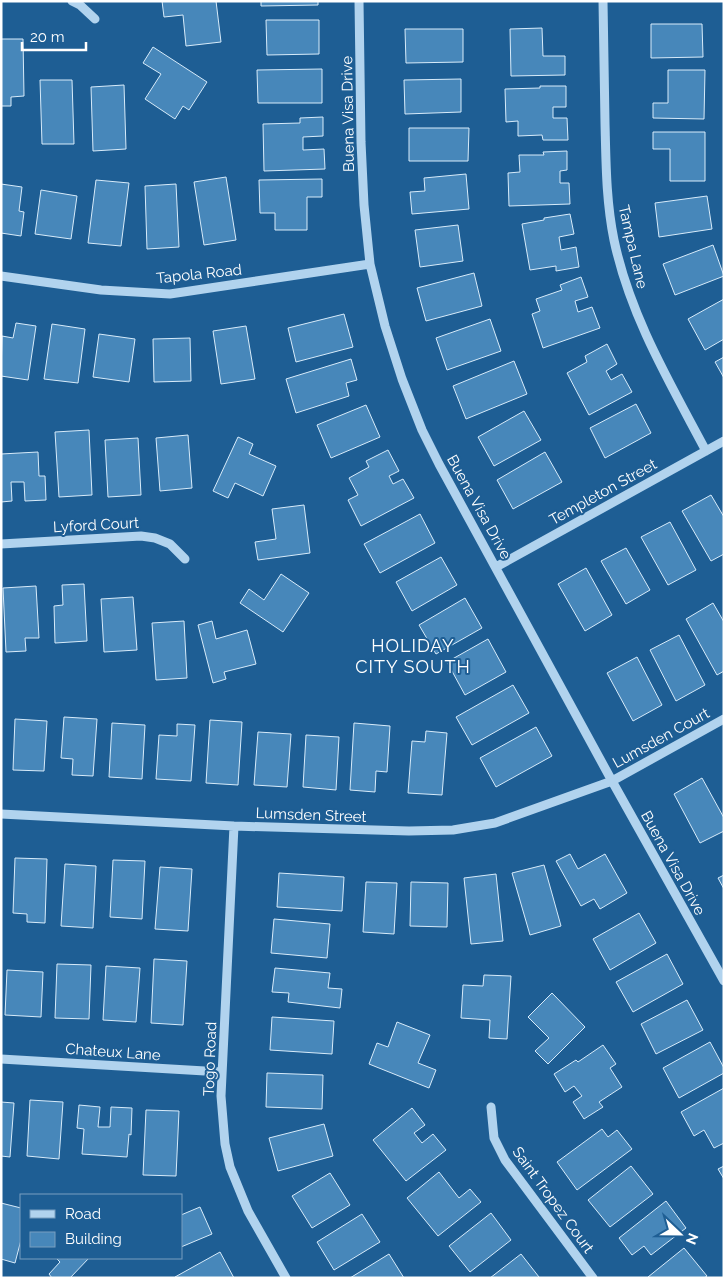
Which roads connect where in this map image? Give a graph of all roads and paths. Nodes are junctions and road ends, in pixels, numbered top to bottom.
1 (72, 1) edge
2 (360, 1) edge
3 (603, 1) edge
4 (95, 19) dead end
5 (370, 264) junction
6 (1, 276) edge
7 (724, 441) edge
8 (706, 451) junction
9 (1, 544) edge
10 (185, 559) dead end
11 (496, 567) junction
12 (724, 719) edge
13 (612, 781) junction
14 (1, 814) edge
15 (234, 826) junction
16 (724, 981) edge
17 (1, 1058) edge
18 (222, 1072) junction
19 (491, 1107) dead end
20 (286, 1278) edge
21 (592, 1278) edge

1 - 4 street
2 - 5 street, Buena Visa Drive
3 - 8 street, Tampa Lane
5 - 6 street, Tapola Road
5 - 11 street, Buena Visa Drive
7 - 8 street, Templeton Street
8 - 11 street, Templeton Street
9 - 10 street, Lyford Court
11 - 13 street, Buena Visa Drive
12 - 13 street, Lumsden Court
13 - 15 street, Lumsden Street
13 - 16 street, Buena Visa Drive
14 - 15 street, Lumsden Street
15 - 18 street, Togo Road
17 - 18 street, Chateux Lane
18 - 20 street, Togo Road
19 - 21 street, Saint Tropez Court

